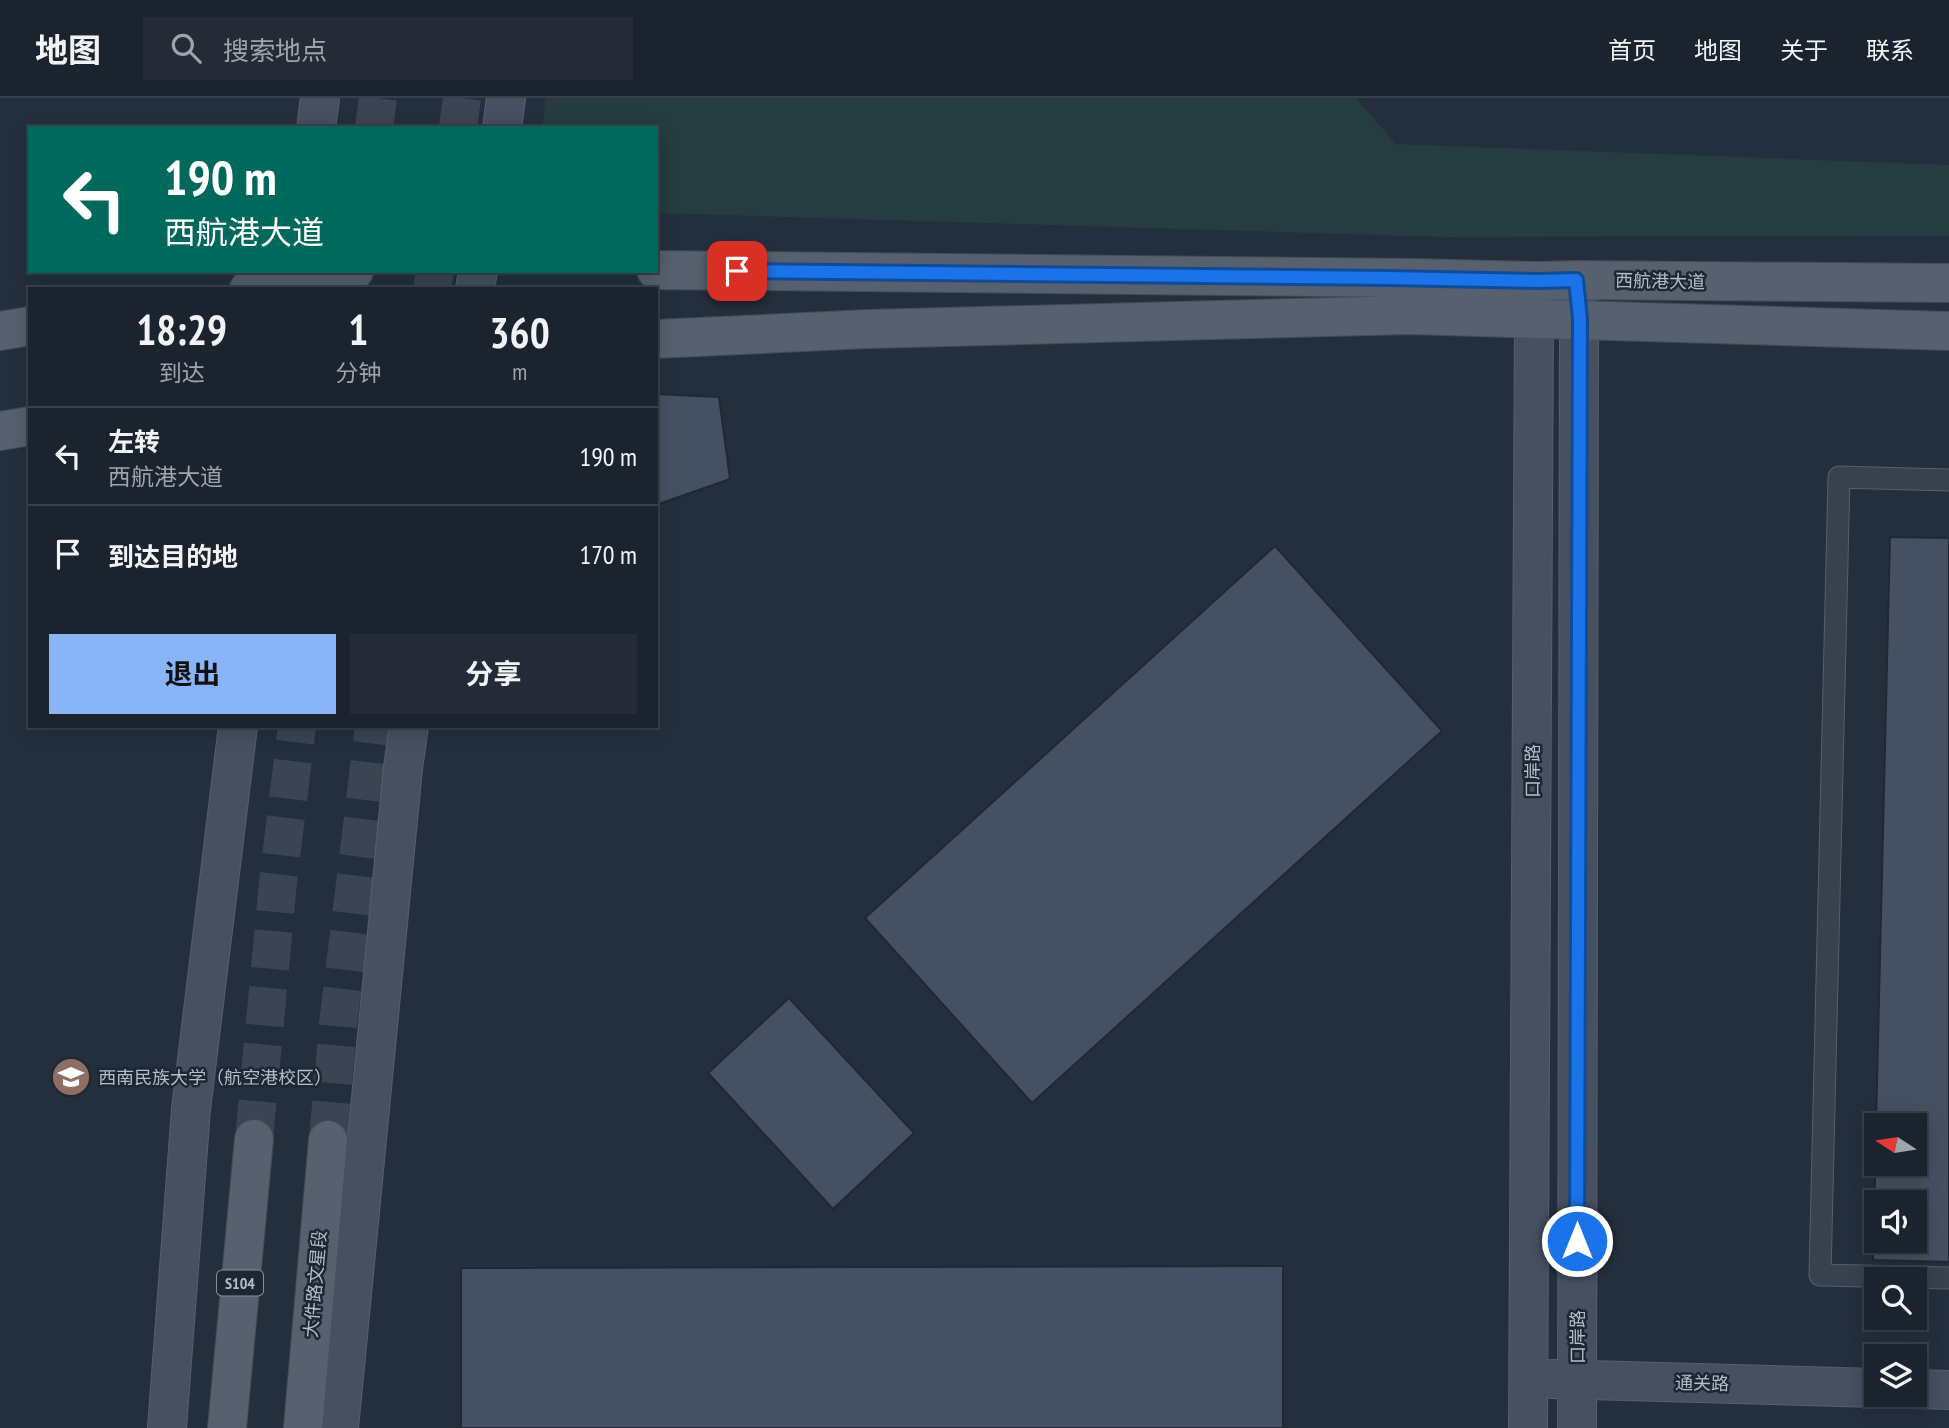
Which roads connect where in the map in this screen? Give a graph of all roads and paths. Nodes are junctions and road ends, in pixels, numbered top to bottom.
1 (320, 98) edge
2 (506, 98) edge
3 (316, 126) edge
4 (502, 126) edge
5 (658, 270) edge
6 (340, 273) edge
7 (293, 280) edge
8 (1557, 281) junction
9 (1949, 284) edge
10 (259, 287) edge
11 (1534, 319) junction
12 (1580, 319) junction
13 (28, 326) edge
14 (0, 331) edge
15 (1949, 331) edge
16 (658, 339) edge
17 (28, 426) edge
18 (0, 431) edge
19 (1949, 480) edge
20 (238, 728) edge
21 (409, 728) edge
22 (254, 1139) tunnel mouth
23 (328, 1140) tunnel mouth
24 (1949, 1278) edge
25 (1529, 1378) junction
26 (1577, 1380) junction
27 (1864, 1388) edge
28 (1927, 1389) edge
29 (1949, 1390) edge
30 (167, 1428) edge
31 (227, 1428) edge
32 (303, 1428) edge
33 (339, 1428) edge
34 (1528, 1428) edge
35 (1577, 1428) edge

1 - 3 street
2 - 4 street
5 - 8 main road, 西航港大道
6 - 7 main road
7 - 10 main road
8 - 9 main road, 西航港大道
8 - 11 street, 口岸路
8 - 12 street, 口岸路
11 - 12 main road
11 - 16 main road
11 - 25 street, 口岸路
12 - 15 main road
12 - 26 street, 口岸路
13 - 14 main road
17 - 18 main road
19 - 24 lane
20 - 30 street
21 - 33 street
22 - 31 main road, S104
23 - 32 main road, 大件路文星段
25 - 26 street, 通关路
25 - 34 street, 口岸路
26 - 27 street, 通关路
26 - 35 street, 口岸路
28 - 29 street

